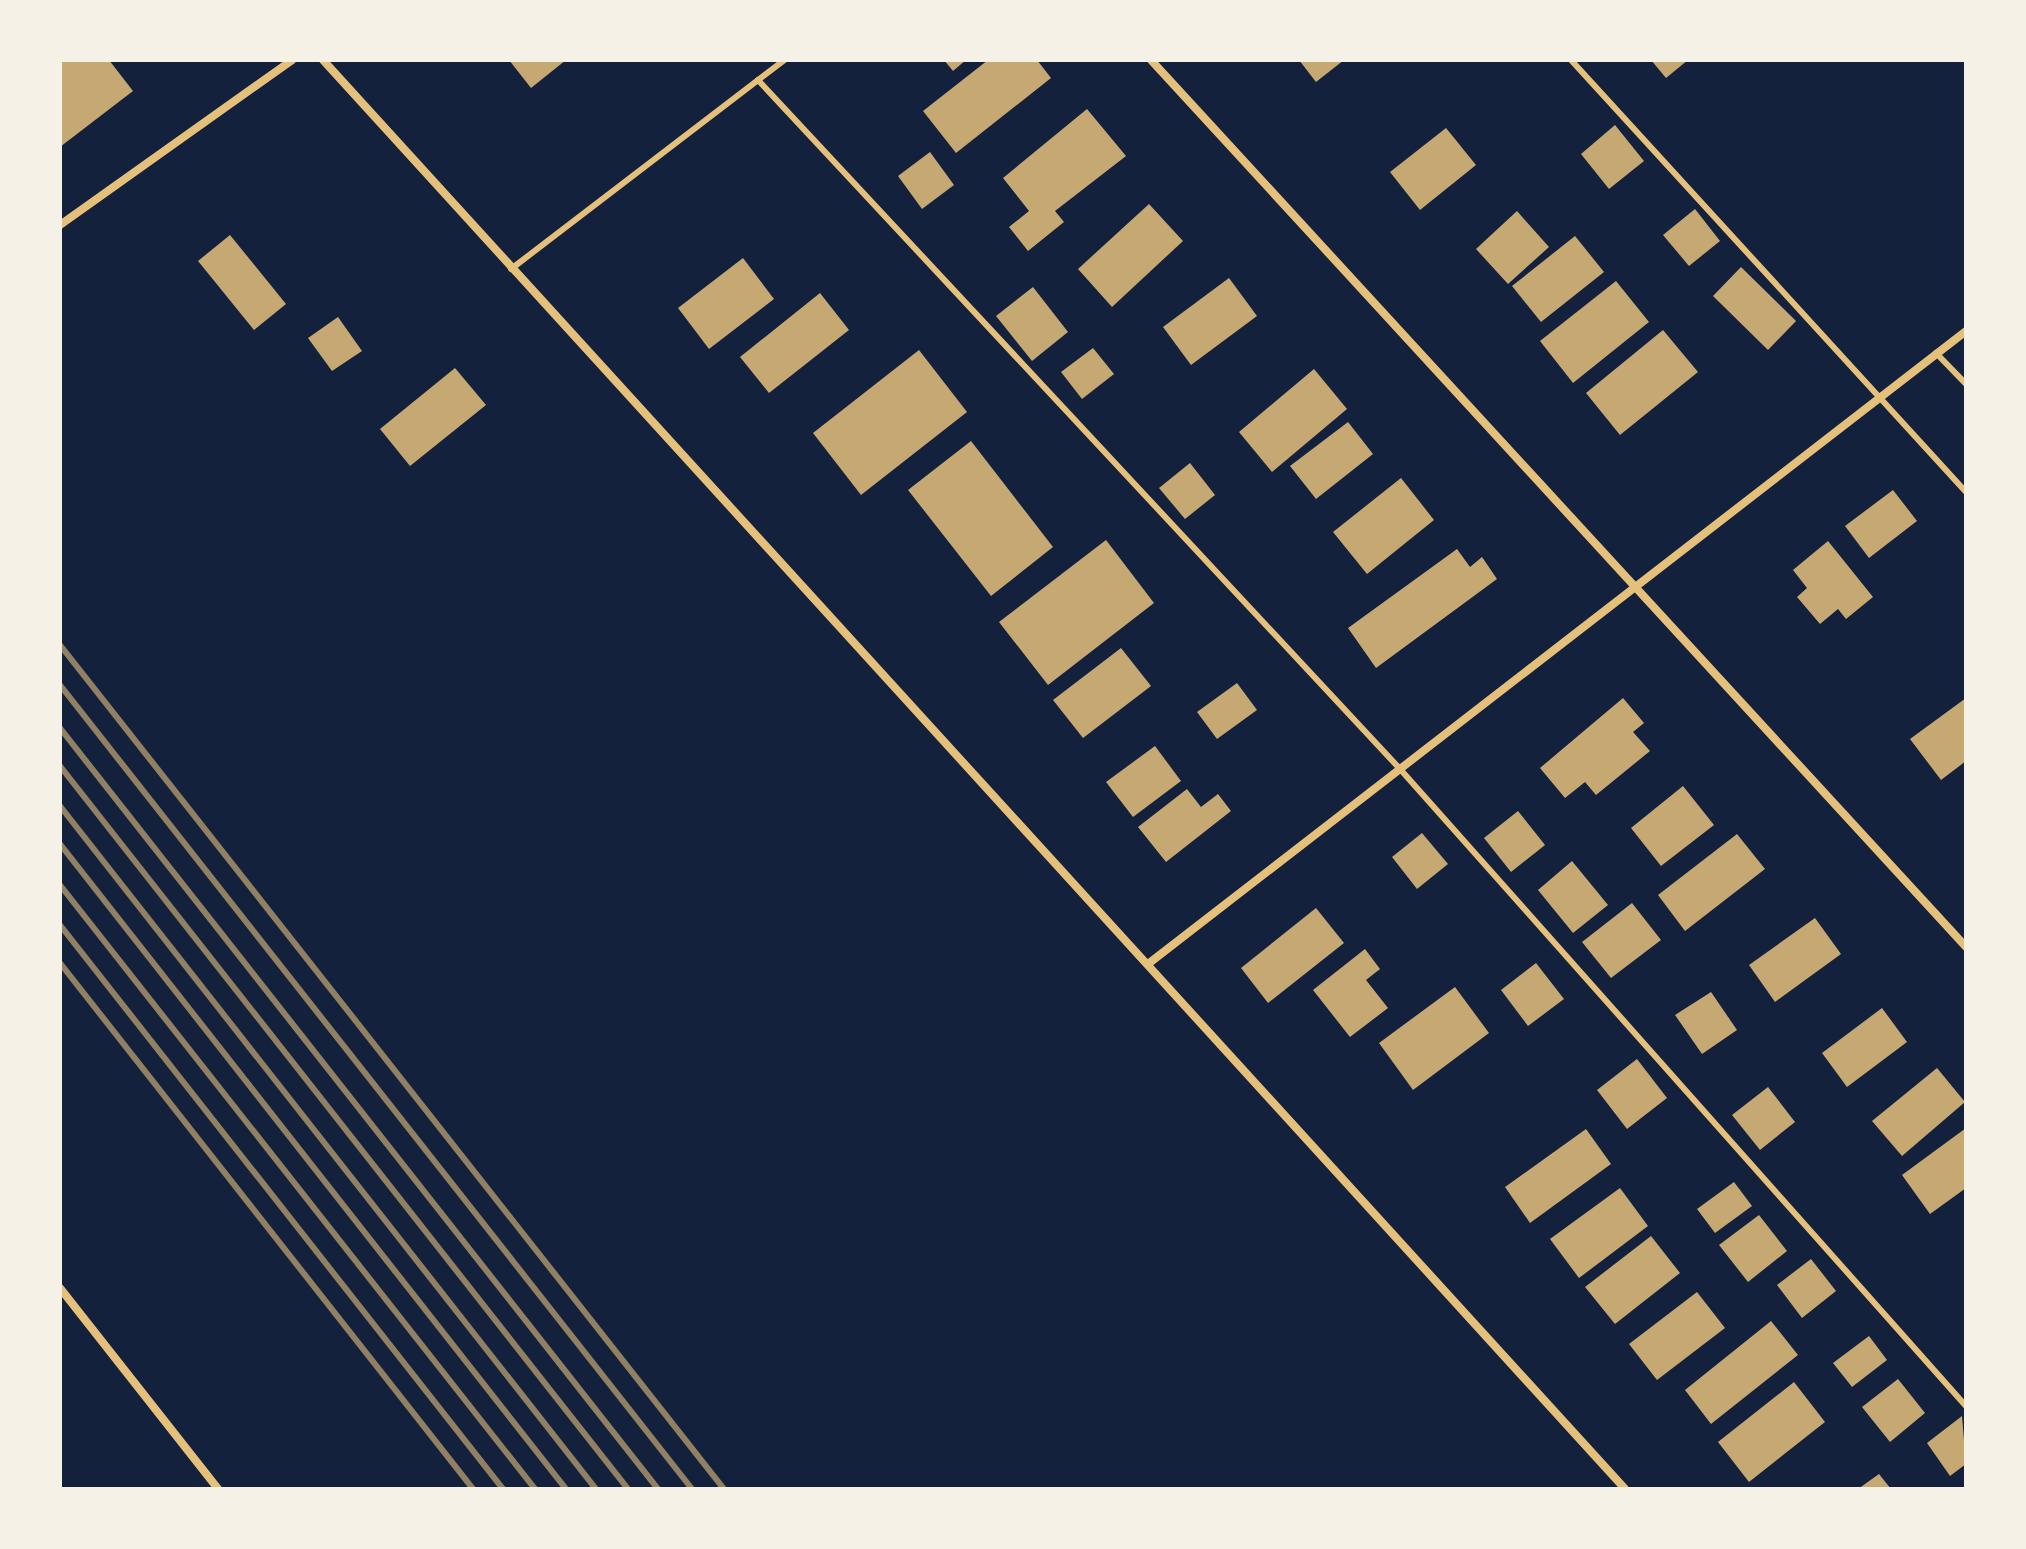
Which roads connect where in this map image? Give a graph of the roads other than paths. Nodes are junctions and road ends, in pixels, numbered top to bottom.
1 (292, 60) edge
2 (323, 60) edge
3 (784, 60) edge
4 (1151, 60) edge
5 (1571, 60) edge
6 (758, 80) junction
7 (60, 225) edge
8 (511, 269) junction
9 (1966, 331) edge
10 (1936, 353) junction
11 (1966, 384) edge
12 (1880, 398) junction
13 (1966, 492) edge
14 (1633, 589) junction
15 (1400, 769) junction
16 (1966, 947) edge
17 (1148, 964) junction
18 (60, 1288) edge
19 (1966, 1406) edge
20 (218, 1489) edge
21 (1625, 1489) edge

1 - 7 street
2 - 8 street
3 - 6 lane
4 - 14 street
5 - 12 lane
6 - 8 lane
6 - 15 lane
8 - 17 street
9 - 10 street
10 - 11 lane
10 - 12 street
12 - 13 lane
12 - 14 street
14 - 15 street
14 - 16 street
15 - 17 street
15 - 19 lane
17 - 21 street
18 - 20 street

